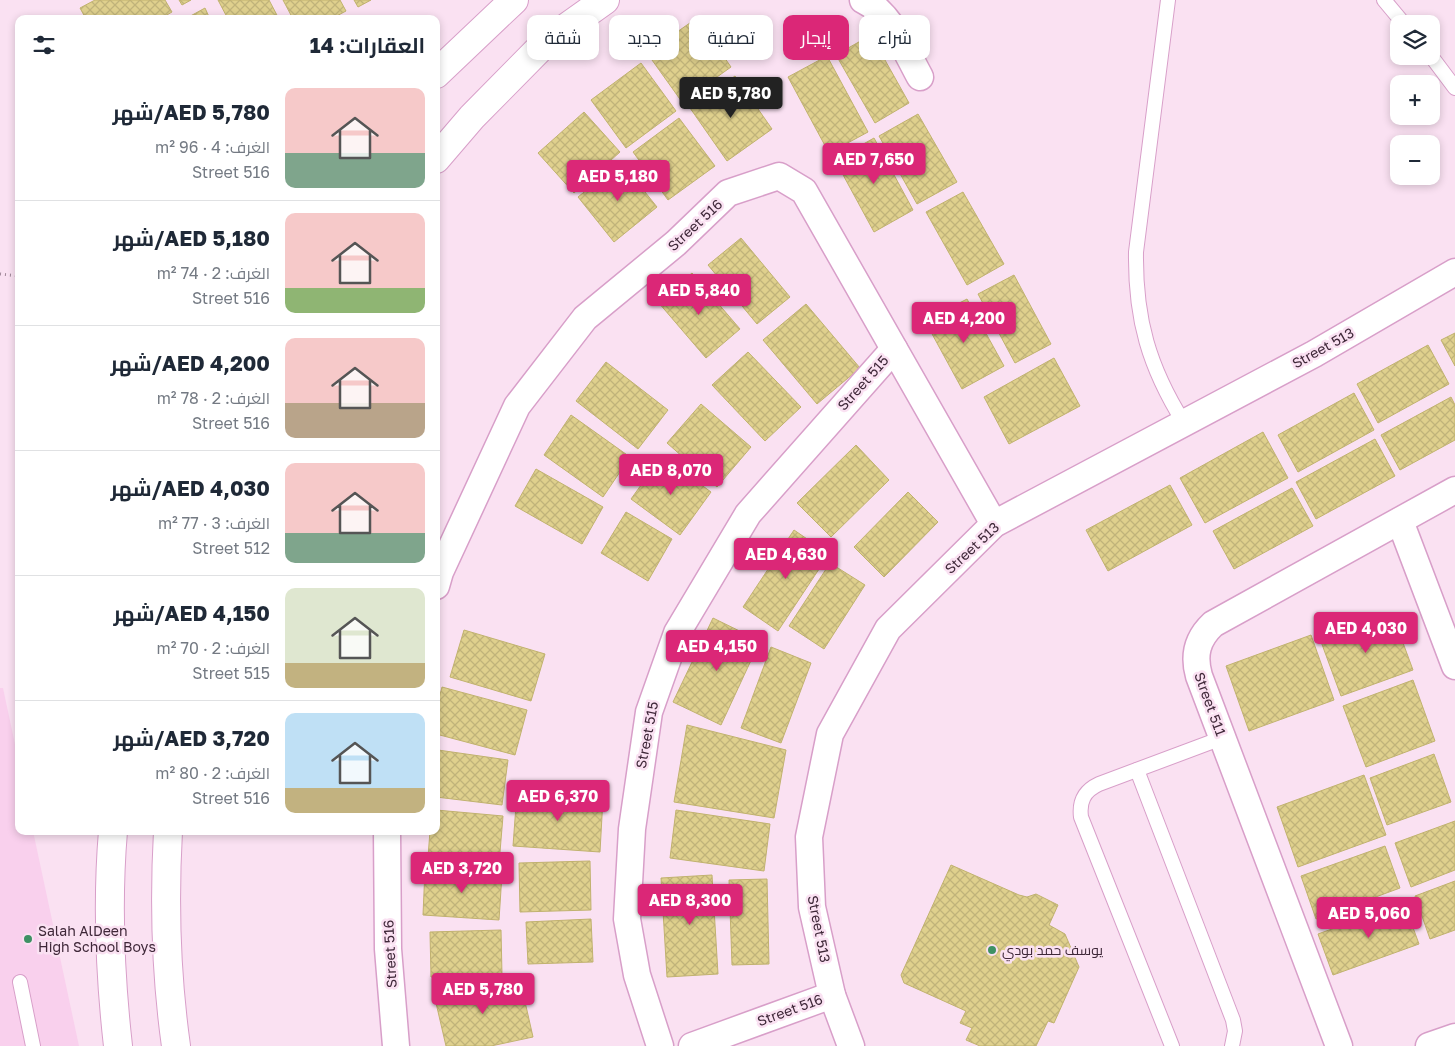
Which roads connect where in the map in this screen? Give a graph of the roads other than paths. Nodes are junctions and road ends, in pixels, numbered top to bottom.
1 (514, 0) edge
2 (605, 0) edge
3 (863, 0) edge
4 (1168, 0) edge
5 (1384, 0) edge
6 (1396, 15) edge
7 (1438, 65) edge
8 (440, 70) edge
9 (920, 77) dead end
10 (1455, 88) edge
11 (440, 154) edge
12 (1455, 272) edge
13 (894, 349) junction
14 (1184, 423) junction
15 (1455, 490) edge
16 (1400, 521) junction
17 (994, 524) junction
18 (440, 572) edge
19 (1455, 666) edge
20 (1222, 738) junction
21 (1137, 770) junction
22 (113, 835) edge
23 (168, 835) edge
24 (387, 835) edge
25 (20, 982) dead end
26 (832, 995) junction
27 (1455, 1037) edge
28 (33, 1046) edge
29 (118, 1046) edge
30 (176, 1046) edge
31 (396, 1046) edge
32 (660, 1046) edge
33 (692, 1046) edge
34 (851, 1046) edge
35 (1172, 1046) edge
36 (1232, 1046) edge
37 (1338, 1046) edge
38 (1429, 1046) edge

1 - 8 street
2 - 11 street
3 - 9 street
4 - 14 lane
5 - 6 lane
7 - 10 lane
12 - 14 street, Street 513
13 - 17 street, Street 516
13 - 18 street, Street 516
13 - 32 street, Street 515
14 - 17 street, Street 513
15 - 16 street, Street 511
16 - 19 street
16 - 20 street, Street 511
17 - 26 street, Street 513
20 - 21 lane
20 - 37 street, Street 511
21 - 35 lane
21 - 36 lane
22 - 29 street
23 - 30 street
24 - 31 street, Street 516
25 - 28 lane
26 - 33 street, Street 516
26 - 34 street, Street 513
27 - 38 street

